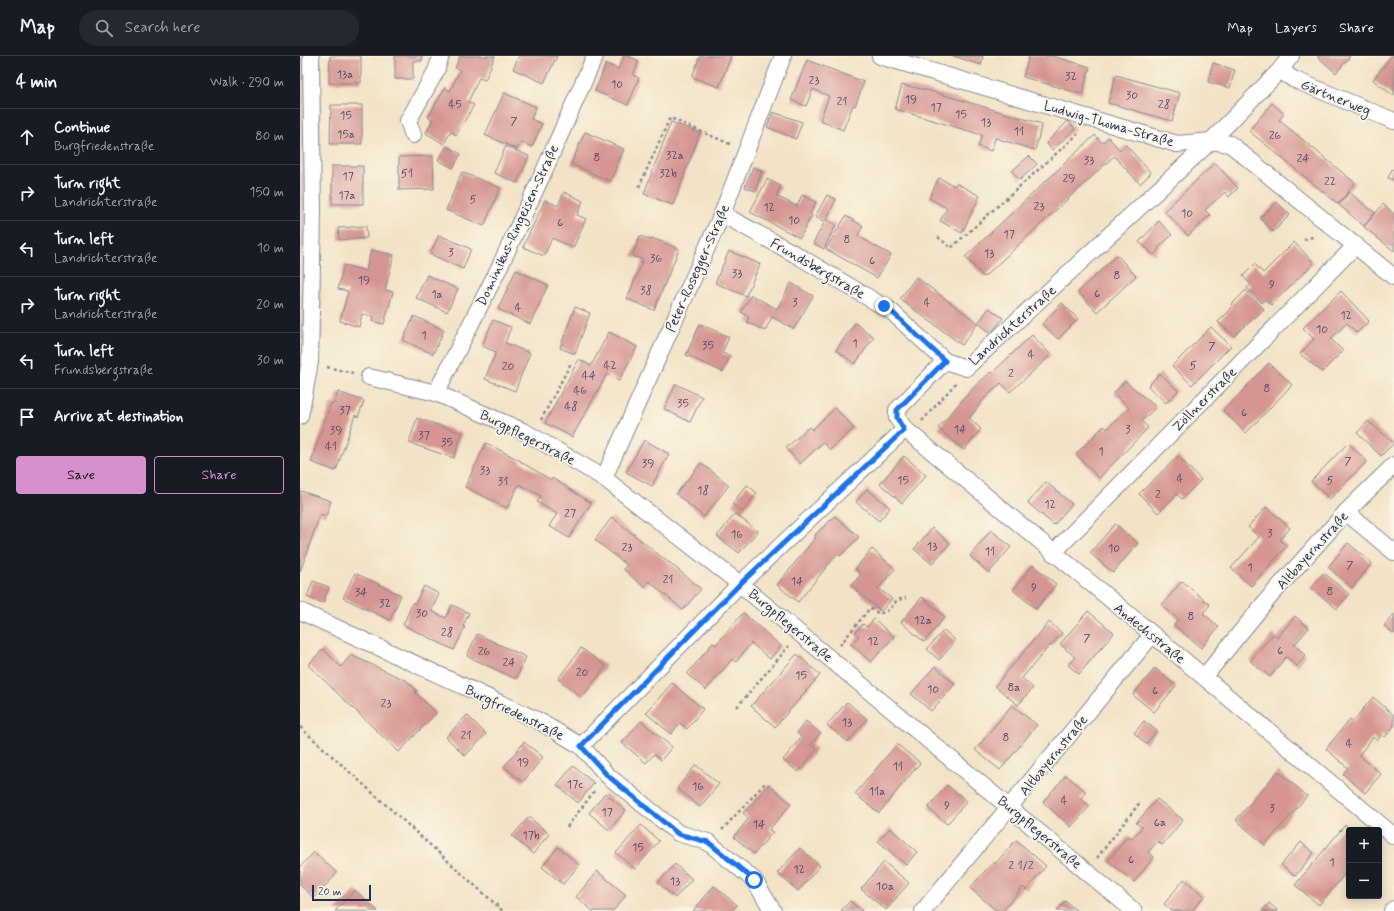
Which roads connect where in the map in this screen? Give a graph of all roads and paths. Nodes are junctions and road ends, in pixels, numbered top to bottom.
1 (311, 56) edge
2 (440, 56) edge
3 (595, 56) edge
4 (783, 56) edge
5 (880, 56) edge
6 (1291, 56) edge
7 (1280, 70) junction
8 (1094, 119) junction
9 (1394, 121) edge
10 (413, 135) dead end
11 (1211, 141) junction
12 (746, 151) junction
13 (639, 187) dead end
14 (306, 209) edge
15 (722, 214) junction
16 (938, 237) dead end
17 (1356, 246) junction
18 (1394, 277) edge
19 (945, 361) junction
20 (310, 362) junction
21 (571, 363) dead end
22 (966, 368) junction
23 (369, 377) joint
24 (436, 393) junction
25 (300, 416) edge
26 (904, 430) junction
27 (532, 436) junction
28 (919, 441) junction
29 (1394, 465) edge
30 (604, 478) junction
31 (1346, 512) junction
32 (1394, 552) edge
33 (1053, 553) junction
34 (740, 584) junction
35 (906, 598) dead end
36 (300, 611) edge
37 (800, 633) junction
38 (1152, 635) junction
39 (830, 658) junction
40 (1204, 677) junction
41 (737, 707) dead end
42 (300, 727) edge
43 (581, 746) junction
44 (607, 775) junction
45 (766, 782) dead end
46 (1141, 801) dead end
47 (1010, 807) junction
48 (567, 827) dead end
49 (1394, 836) edge
50 (708, 842) junction
51 (1087, 872) junction
52 (1394, 909) edge
53 (503, 911) edge
54 (774, 911) edge
55 (923, 911) edge
56 (1134, 911) edge
57 (1392, 911) edge

1 - 14 street
2 - 10 street
3 - 24 street, Dominikus-Ringeisen-Straße
4 - 12 street, Peter-Rosegger-Straße
5 - 8 street, Ludwig-Thoma-Straße
6 - 7 street, Landrichterstraße
7 - 9 street, Gärtnerweg
7 - 11 street, Landrichterstraße
8 - 11 street, Ludwig-Thoma-Straße
8 - 16 path
11 - 17 street, Ludwig-Thoma-Straße
11 - 22 street, Landrichterstraße
12 - 13 path
12 - 15 street, Peter-Rosegger-Straße
14 - 20 street
15 - 19 street, Frundsbergstraße
15 - 30 street, Peter-Rosegger-Straße
17 - 18 street, Ludwig-Thoma-Straße
17 - 33 street, Zöllnerstraße
19 - 22 street, Landrichterstraße
19 - 26 street, Landrichterstraße
20 - 23 path
20 - 25 street
21 - 27 path
22 - 28 path
23 - 24 street, Burgpflegerstraße
24 - 27 street, Burgpflegerstraße
26 - 28 street, Andechsstraße
26 - 34 street
27 - 30 street, Burgpflegerstraße
28 - 33 street, Andechsstraße
29 - 31 street, Altbayernstraße
30 - 34 street, Burgpflegerstraße
31 - 32 street
31 - 40 street, Altbayernstraße
33 - 38 street, Andechsstraße
34 - 37 street, Burgpflegerstraße
34 - 43 street
35 - 39 path
36 - 43 street, Burgfriedenstraße
37 - 39 street, Burgpflegerstraße
37 - 41 path
38 - 40 street, Andechsstraße
38 - 47 street, Altbayernstraße
39 - 47 street, Burgpflegerstraße
40 - 49 street, Andechsstraße
42 - 53 path
43 - 44 street, Burgfriedenstraße
44 - 48 path
44 - 50 street, Burgfriedenstraße
45 - 50 path
46 - 51 path
47 - 51 street, Burgpflegerstraße
47 - 55 street, Altbayernstraße
50 - 54 street, Burgfriedenstraße
51 - 56 street, Burgpflegerstraße
52 - 57 street

